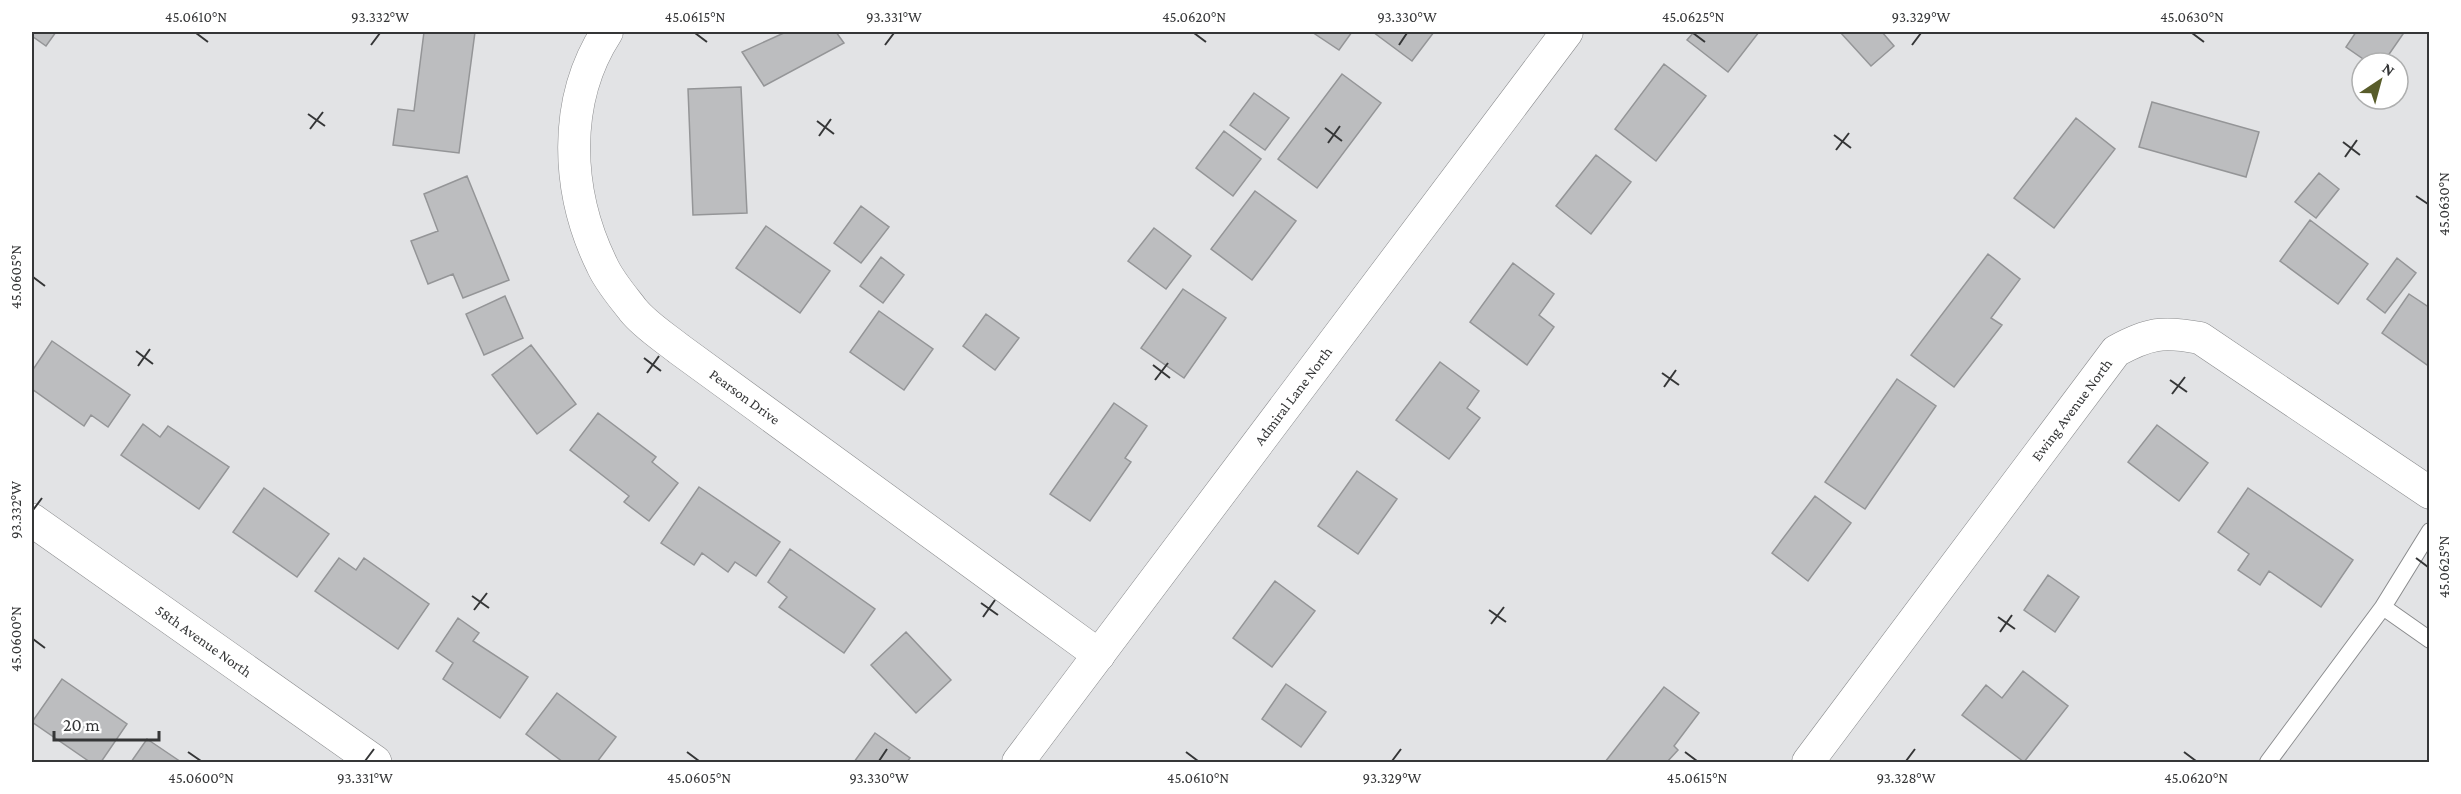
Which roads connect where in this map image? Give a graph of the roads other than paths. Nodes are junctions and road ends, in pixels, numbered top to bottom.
1 (607, 32) edge
2 (1567, 32) edge
3 (2430, 493) edge
4 (32, 520) edge
5 (2430, 531) edge
6 (2383, 607) junction
7 (2430, 640) edge
8 (1099, 655) junction
9 (375, 762) edge
10 (1018, 762) edge
11 (1808, 762) edge
12 (2268, 762) edge

1 - 8 street, Pearson Drive
2 - 8 street, Admiral Lane North
3 - 11 street, Ewing Avenue North
4 - 9 main road, 58th Avenue North
5 - 6 lane
6 - 7 lane
6 - 12 lane
8 - 10 street, Admiral Lane North

